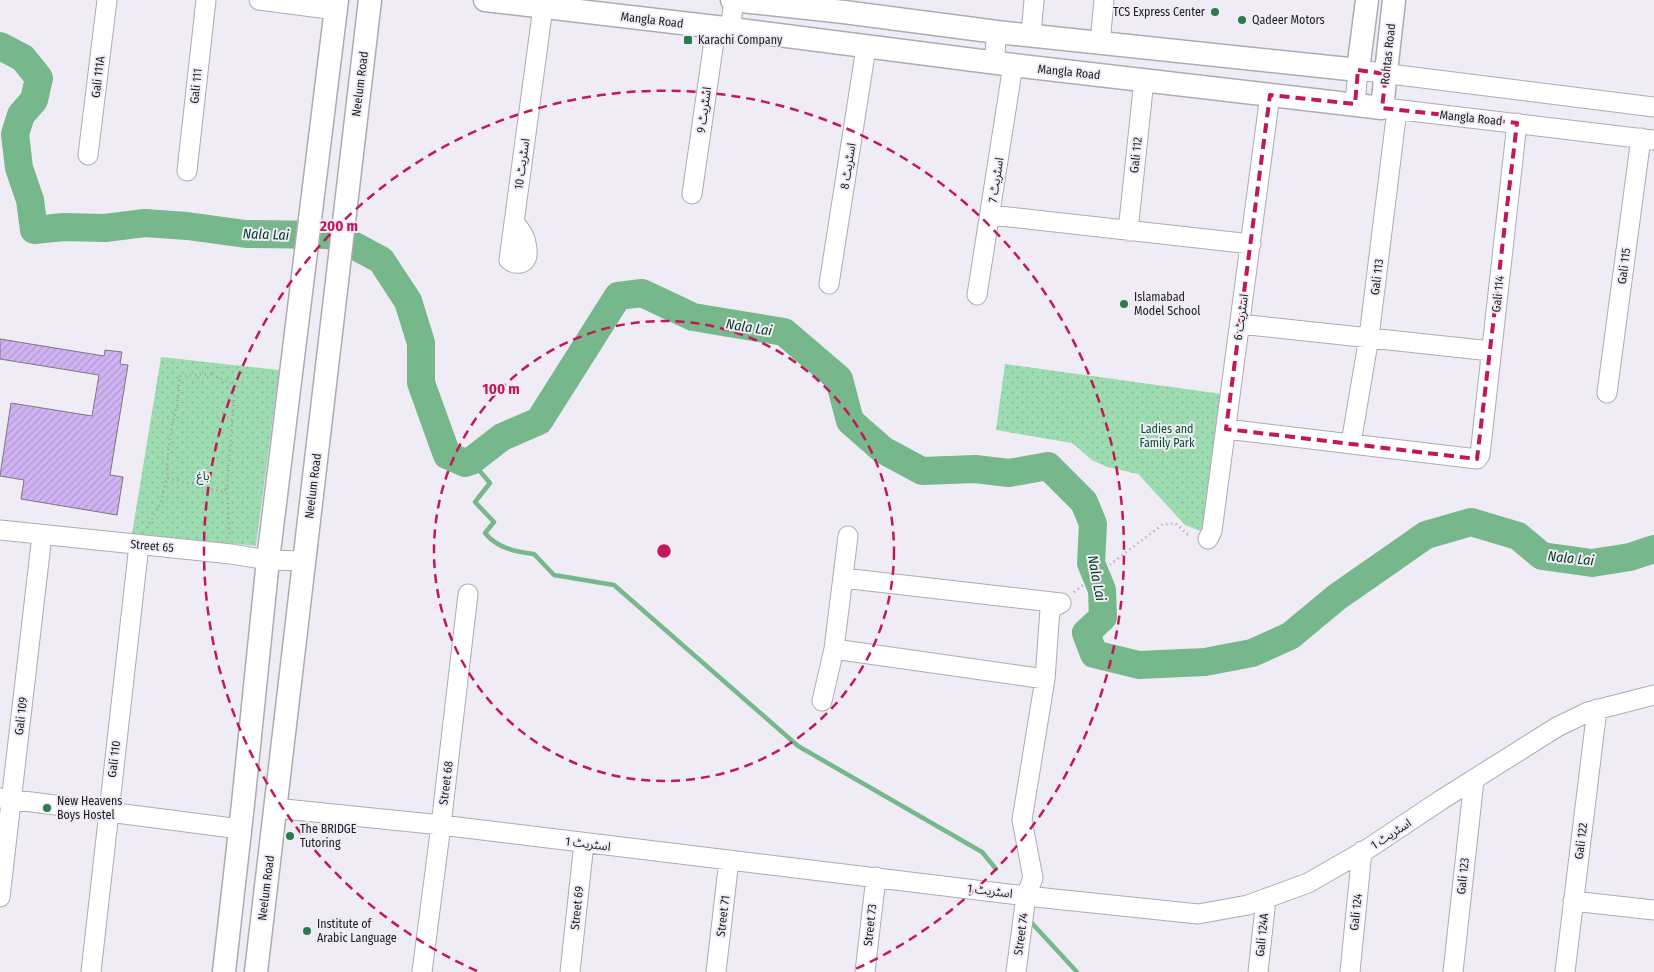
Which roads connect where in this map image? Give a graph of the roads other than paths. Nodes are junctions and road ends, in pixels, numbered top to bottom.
1 (107, 0) edge
2 (206, 0) edge
3 (259, 0) edge
4 (370, 0) edge
5 (485, 0) edge
6 (733, 0) edge
7 (1034, 0) edge
8 (1104, 0) edge
9 (1367, 0) edge
10 (1394, 0) edge
11 (337, 5) edge
12 (845, 6) edge
13 (543, 7) junction
14 (723, 28) junction
15 (997, 32) junction
16 (1031, 36) junction
17 (1100, 43) junction
18 (866, 48) junction
19 (1003, 64) junction
20 (1358, 70) junction
21 (1386, 74) junction
22 (1144, 80) junction
23 (1270, 95) junction
24 (1355, 104) junction
25 (1654, 107) edge
26 (1389, 109) junction
27 (1517, 123) junction
28 (1647, 139) edge
29 (88, 155) dead end
30 (187, 171) dead end
31 (692, 194) dead end
32 (991, 214) junction
33 (514, 222) dead end
34 (1128, 231) junction
35 (1251, 244) junction
36 (830, 284) dead end
37 (977, 295) dead end
38 (1240, 324) junction
39 (1369, 337) junction
40 (1492, 352) junction
41 (1607, 394) dead end
42 (1226, 429) junction
43 (1351, 443) junction
44 (0, 530) edge
45 (42, 535) junction
46 (848, 536) dead end
47 (1208, 539) road end
48 (139, 545) junction
49 (268, 560) junction
50 (304, 561) junction
51 (843, 578) junction
52 (468, 594) dead end
53 (834, 649) junction
54 (1046, 679) junction
55 (1654, 695) edge
56 (822, 701) dead end
57 (1597, 709) junction
58 (1474, 780) junction
59 (5, 799) edge
60 (275, 808) junction
61 (108, 812) junction
62 (441, 825) junction
63 (240, 829) junction
64 (584, 843) junction
65 (1362, 851) junction
66 (729, 860) junction
67 (876, 877) junction
68 (0, 888) edge
69 (1026, 896) junction
70 (1266, 899) junction
71 (1573, 901) junction
72 (1654, 910) edge
73 (91, 972) edge
74 (224, 972) edge
75 (256, 972) edge
76 (422, 972) edge
77 (570, 972) edge
78 (716, 972) edge
79 (865, 972) edge
80 (1016, 972) edge
81 (1258, 972) edge
82 (1350, 972) edge
83 (1453, 972) edge
84 (1565, 972) edge

1 - 29 street, Gali 111A
2 - 30 street, Gali 111
3 - 11 street
4 - 50 main road, Neelum Road
5 - 13 main road, Mangla Road
6 - 12 main road
6 - 14 street, اسٹریٹ 9
7 - 16 street
8 - 17 street
9 - 20 main road
10 - 21 main road, Rohtas Road
11 - 49 main road
12 - 15 main road
13 - 14 main road, Mangla Road
13 - 33 street, اسٹریٹ 10
14 - 18 main road, Mangla Road
14 - 31 street, اسٹریٹ 9
15 - 16 main road
15 - 19 street, اسٹریٹ 7
16 - 17 main road
17 - 20 main road
18 - 19 main road, Mangla Road
18 - 36 street, اسٹریٹ 8
19 - 22 main road, Mangla Road
19 - 32 street, اسٹریٹ 7
20 - 21 street
20 - 24 street
21 - 25 street
21 - 26 main road, Rohtas Road
22 - 23 main road, Mangla Road
22 - 34 street, Gali 112
23 - 24 main road, Mangla Road
23 - 35 street, اسٹریٹ 6
24 - 26 main road, Mangla Road
26 - 27 street, Mangla Road
26 - 39 street, Gali 113
27 - 28 street, Mangla Road
27 - 40 street, Gali 114
28 - 41 street, Gali 115
32 - 34 street
32 - 37 street, اسٹریٹ 7
34 - 35 street
35 - 38 street, اسٹریٹ 6
38 - 39 street
38 - 42 street, اسٹریٹ 6
39 - 40 street
39 - 43 street, Gali 113
40 - 43 street, Gali 114
42 - 43 street
42 - 47 street, اسٹریٹ 6
44 - 45 street, Street 65
45 - 48 street, Street 65
45 - 59 street, Gali 109
46 - 51 street
48 - 49 street, Street 65
48 - 61 street, Gali 110
49 - 50 street, Street 65
49 - 63 main road
50 - 60 main road, Neelum Road
51 - 53 street
51 - 54 street, Street 74
52 - 62 street, Street 68
53 - 54 street
53 - 56 street
54 - 69 street, Street 74
55 - 57 street, اسٹریٹ 1
57 - 58 street, اسٹریٹ 1
57 - 71 street, Gali 122
58 - 65 street, اسٹریٹ 1
58 - 83 street, Gali 123
59 - 61 street
59 - 68 street, Gali 109
60 - 62 street, اسٹریٹ 1
60 - 75 main road, Neelum Road
61 - 63 street
61 - 73 street, Gali 110
62 - 64 street, اسٹریٹ 1
62 - 76 street, Street 68
63 - 74 main road
64 - 66 street, اسٹریٹ 1
64 - 77 street, Street 69
65 - 70 street, اسٹریٹ 1
65 - 82 street, Gali 124
66 - 67 street, اسٹریٹ 1
66 - 78 street, Street 71
67 - 69 street, اسٹریٹ 1
67 - 79 street, Street 73
69 - 70 street, اسٹریٹ 1
69 - 80 street, Street 74
70 - 81 street, Gali 124A
71 - 72 street
71 - 84 street, Gali 122

